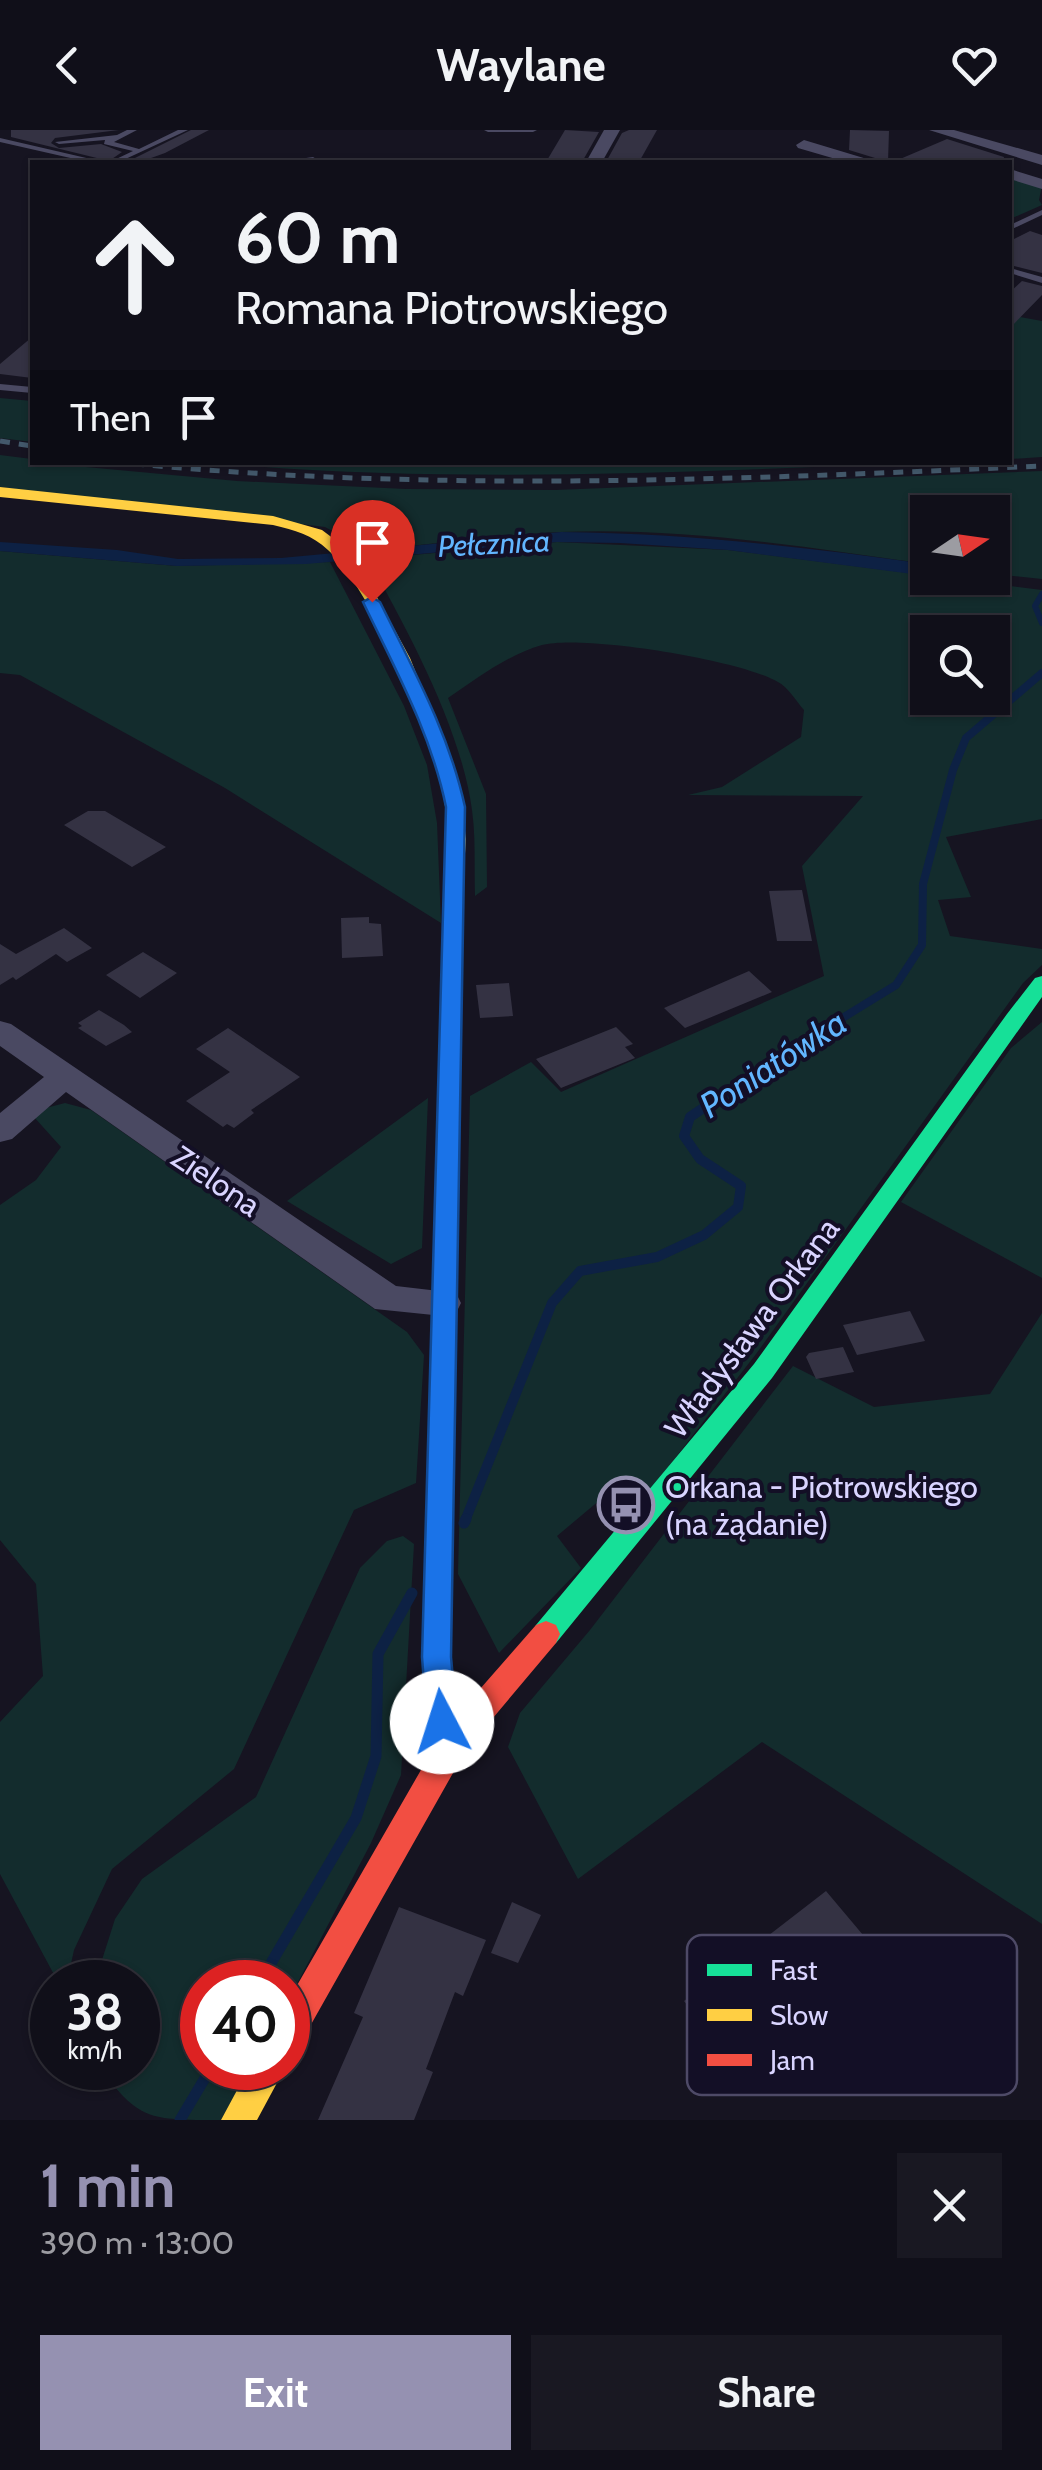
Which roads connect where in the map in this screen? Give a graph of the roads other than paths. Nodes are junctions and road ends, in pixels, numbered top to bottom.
1 (132, 130) edge
2 (184, 130) edge
3 (488, 130) edge
4 (533, 130) edge
5 (612, 130) edge
6 (815, 130) edge
7 (937, 130) edge
8 (156, 133) dead end
9 (171, 136) junction
10 (116, 137) junction
11 (0, 140) edge
12 (59, 142) dead end
13 (804, 145) junction
14 (140, 151) junction
15 (86, 160) edge
16 (120, 160) edge
17 (595, 160) edge
18 (796, 160) edge
19 (853, 160) edge
20 (1042, 160) edge
21 (1012, 175) edge
22 (1042, 184) edge
23 (1042, 212) edge
24 (1012, 227) edge
25 (1012, 271) edge
26 (1042, 280) edge
27 (0, 387) edge
28 (30, 390) edge
29 (0, 492) edge
30 (1042, 983) edge
31 (0, 1031) edge
32 (64, 1077) junction
33 (0, 1131) edge
34 (443, 1303) junction
35 (455, 1740) junction
36 (310, 1994) edge
37 (255, 2090) edge
38 (238, 2120) edge

1 - 10 lane
2 - 9 lane
3 - 4 lane
5 - 17 street
6 - 13 street
7 - 20 street
8 - 9 lane
9 - 14 lane
10 - 12 lane
10 - 14 lane
11 - 15 lane
13 - 18 street
13 - 19 street
14 - 16 lane
21 - 22 street
23 - 24 lane
25 - 26 lane
27 - 28 lane
29 - 34 street
30 - 35 street, Władysława Orkana
31 - 32 street, Zielona
32 - 33 street
32 - 34 street, Zielona
34 - 35 street
35 - 36 street, Władysława Orkana
37 - 38 street

